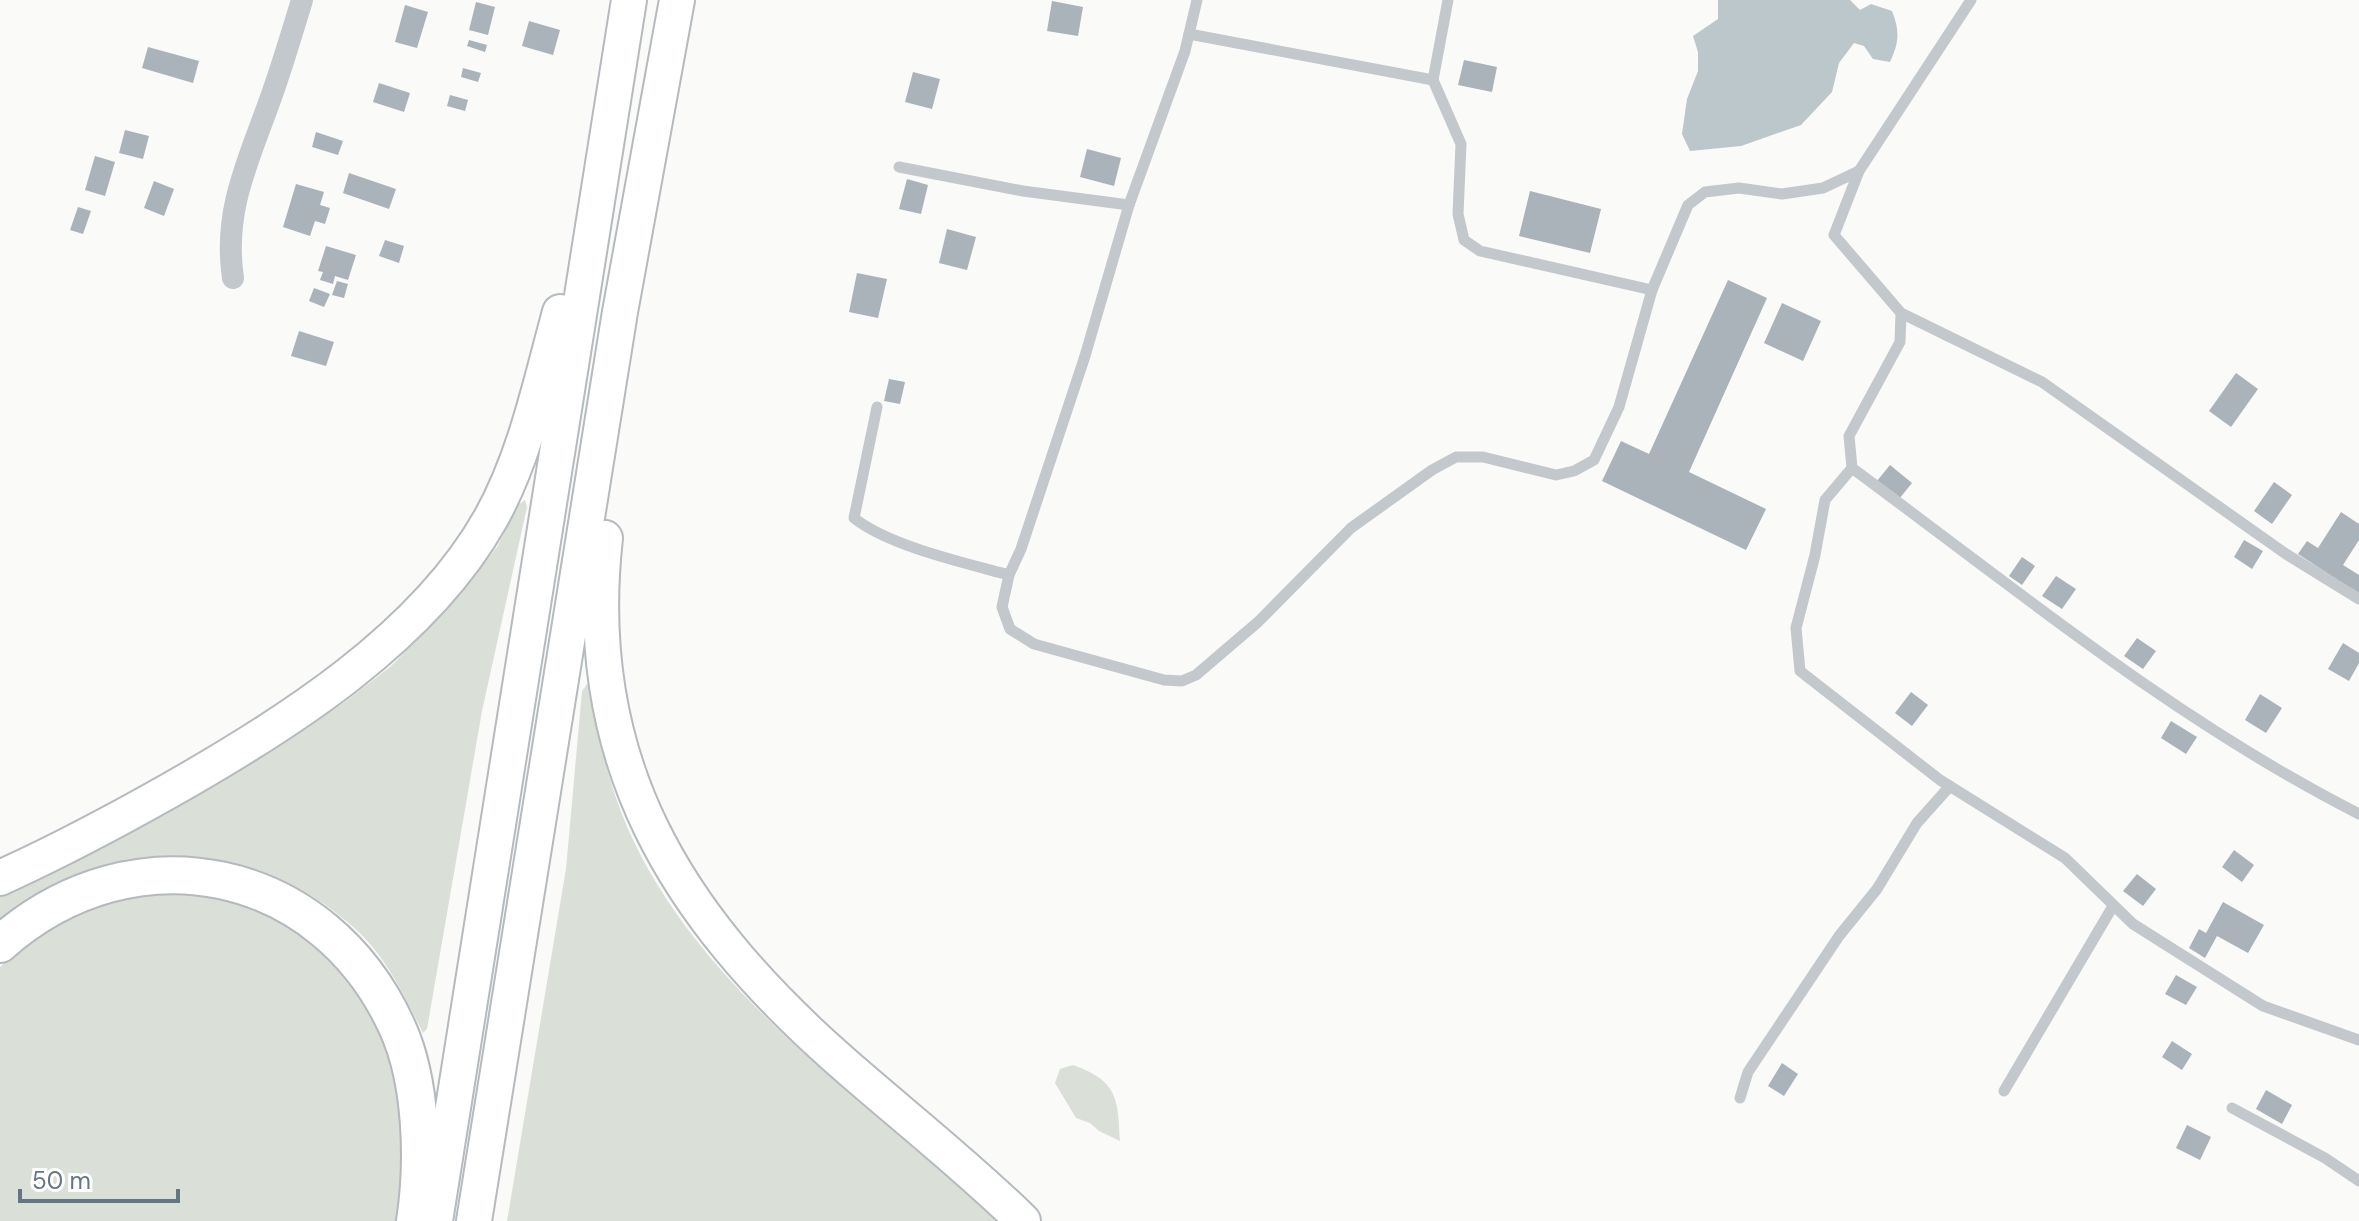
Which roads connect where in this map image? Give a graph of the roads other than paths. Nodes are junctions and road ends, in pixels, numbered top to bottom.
1 (302, 0) edge
2 (629, 0) edge
3 (677, 0) edge
4 (1197, 0) edge
5 (1448, 0) edge
6 (1971, 0) edge
7 (1189, 34) junction
8 (1433, 80) junction
9 (616, 82) junction
10 (899, 167) dead end
11 (644, 170) junction
12 (1859, 171) junction
13 (1129, 205) junction
14 (233, 278) dead end
15 (1652, 290) junction
16 (1901, 313) junction
17 (877, 407) dead end
18 (1852, 468) junction
19 (1009, 575) junction
20 (2359, 599) edge
21 (1950, 786) junction
22 (2359, 814) edge
23 (0, 878) edge
24 (2113, 906) junction
25 (0, 944) edge
26 (2359, 1040) edge
27 (2004, 1091) dead end
28 (1740, 1098) dead end
29 (2232, 1108) dead end
30 (2359, 1181) edge
31 (415, 1221) edge
32 (435, 1221) edge
33 (474, 1221) edge
34 (1023, 1221) edge

1 - 14 street
2 - 9 main road
3 - 11 main road
4 - 7 lane
5 - 8 lane
6 - 12 lane
7 - 8 lane
7 - 13 lane
8 - 15 lane
9 - 23 main road
9 - 32 main road
10 - 13 lane
11 - 33 main road
11 - 34 main road
12 - 15 lane
12 - 16 lane
13 - 19 lane
15 - 19 lane
16 - 18 lane
16 - 20 lane
17 - 19 lane
18 - 21 lane
18 - 22 lane
21 - 24 lane
21 - 28 lane
24 - 26 lane
24 - 27 lane
25 - 31 highway
29 - 30 lane

